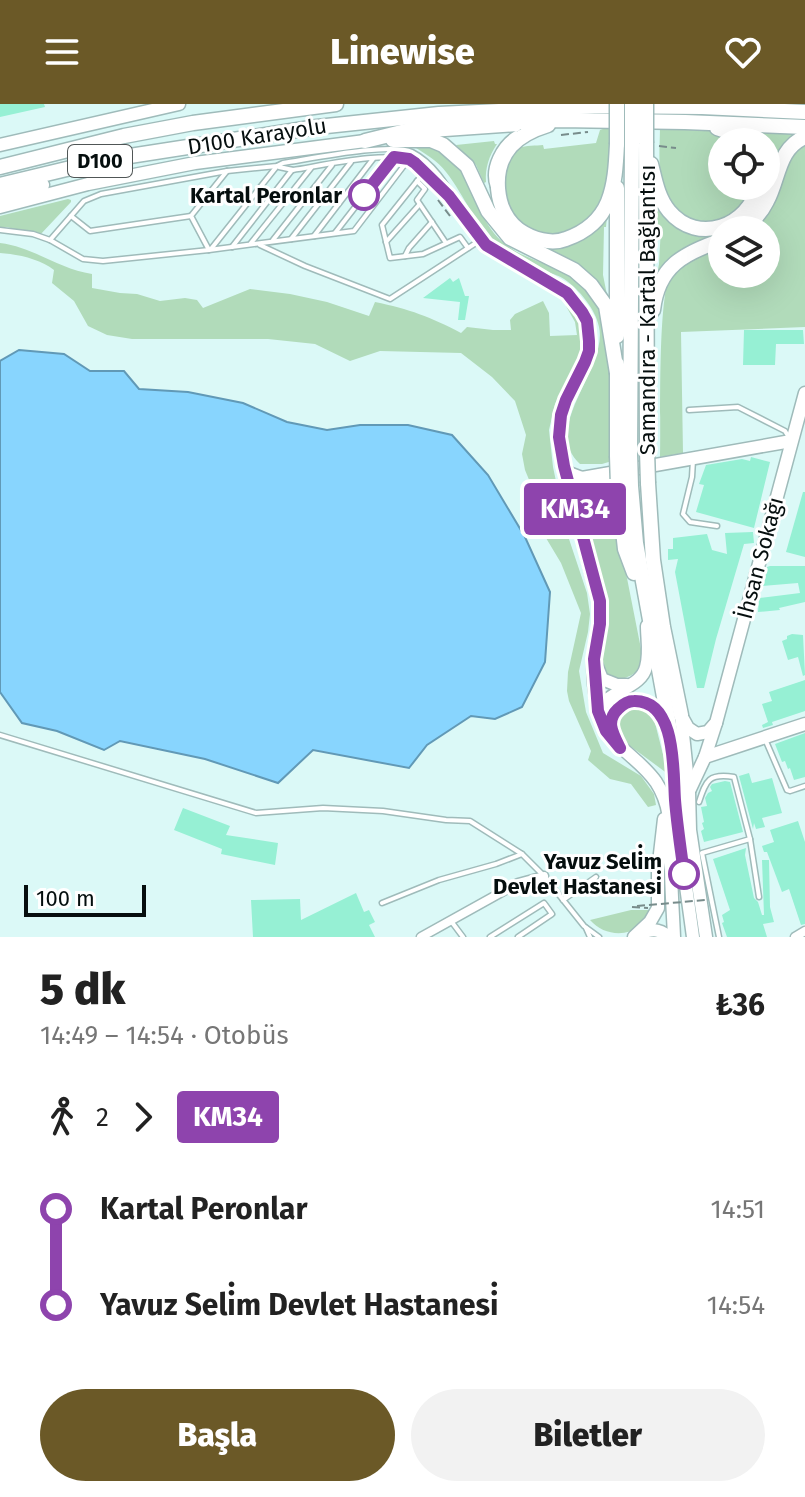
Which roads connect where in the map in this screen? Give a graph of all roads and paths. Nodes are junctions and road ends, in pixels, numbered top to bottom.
1 (179, 104) edge
2 (277, 104) edge
3 (336, 104) edge
4 (617, 104) edge
5 (632, 104) edge
6 (646, 104) edge
7 (805, 112) edge
8 (685, 122) junction
9 (193, 123) junction
10 (805, 127) edge
11 (561, 128) junction
12 (717, 128) edge
13 (588, 132) dead end
14 (805, 137) edge
15 (365, 141) junction
16 (638, 144) junction
17 (0, 145) edge
18 (201, 145) junction
19 (676, 148) dead end
20 (56, 153) junction
21 (394, 157) junction
22 (374, 158) junction
23 (409, 159) junction
24 (0, 160) edge
25 (351, 161) junction
26 (333, 164) junction
27 (277, 166) junction
28 (0, 167) edge
29 (312, 167) junction
30 (293, 170) junction
31 (227, 171) junction
32 (422, 175) dead end
33 (417, 181) junction
34 (0, 185) edge
35 (0, 197) edge
36 (438, 200) dead end
37 (755, 200) edge
38 (420, 204) junction
39 (0, 207) edge
40 (464, 214) junction
41 (70, 216) junction
42 (191, 216) junction
43 (450, 216) dead end
44 (758, 216) edge
45 (432, 222) junction
46 (0, 230) edge
47 (335, 233) junction
48 (314, 236) junction
49 (291, 239) junction
50 (50, 240) junction
51 (481, 240) junction
52 (272, 242) junction
53 (386, 242) junction
54 (257, 243) junction
55 (446, 243) junction
56 (250, 244) junction
57 (708, 246) edge
58 (232, 247) junction
59 (468, 248) junction
60 (209, 250) junction
61 (405, 256) junction
62 (647, 358) junction
63 (617, 373) junction
64 (805, 393) edge
65 (689, 410) dead end
66 (791, 441) junction
67 (624, 455) junction
68 (693, 458) junction
69 (564, 466) junction
70 (592, 477) junction
71 (574, 504) junction
72 (717, 526) dead end
73 (647, 607) junction
74 (594, 659) junction
75 (630, 685) junction
76 (598, 711) junction
77 (681, 715) junction
78 (716, 723) junction
79 (805, 724) edge
80 (0, 735) edge
81 (764, 737) junction
82 (672, 741) junction
83 (620, 748) junction
84 (705, 757) junction
85 (805, 786) edge
86 (661, 792) junction
87 (689, 792) junction
88 (699, 802) dead end
89 (750, 839) junction
90 (522, 854) junction
91 (544, 876) junction
92 (596, 877) dead end
93 (759, 897) dead end
94 (563, 900) junction
95 (705, 900) dead end
96 (382, 903) dead end
97 (658, 908) junction
98 (450, 919) junction
99 (584, 926) junction
100 (805, 931) edge
101 (421, 937) edge
102 (463, 937) edge
103 (490, 937) edge
104 (518, 937) edge
105 (590, 937) edge
106 (599, 937) edge
107 (634, 937) edge
108 (672, 937) edge
109 (693, 937) edge
110 (706, 937) edge
111 (719, 937) edge
112 (795, 937) edge

1 - 17 street
2 - 9 highway
3 - 9 highway, D100 Karayolu / D100
4 - 16 highway, bridge
5 - 16 highway, bridge
6 - 16 highway, bridge
7 - 18 highway, D100 Karayolu / D100
8 - 10 highway
8 - 11 highway
8 - 12 highway
9 - 20 highway, D100 Karayolu / D100
11 - 13 path
11 - 15 highway
11 - 16 highway
14 - 44 highway
15 - 39 street
15 - 63 highway
16 - 19 path
16 - 37 highway
16 - 62 highway, Samandıra - Kartal Bağlantısı
16 - 63 highway
16 - 67 highway, Samandıra - Kartal Bağlantısı
18 - 34 highway, D100 Karayolu / D100
18 - 35 highway
20 - 24 highway
20 - 28 highway, D100 Karayolu / D100
21 - 22 lane
21 - 23 lane
21 - 47 lane
22 - 25 lane
22 - 48 lane
23 - 40 lane
23 - 47 lane
25 - 26 lane
25 - 49 lane
26 - 29 lane
26 - 52 lane
27 - 30 lane
27 - 31 lane
27 - 40 lane
27 - 60 lane
29 - 30 lane
29 - 56 lane
30 - 58 lane
31 - 41 lane
31 - 42 lane
32 - 33 lane
33 - 38 lane
33 - 53 lane
36 - 43 path
38 - 45 lane
38 - 53 lane
40 - 51 street
41 - 42 lane
41 - 50 lane
42 - 60 lane
45 - 55 lane
45 - 61 lane
46 - 50 lane
47 - 48 lane
48 - 49 lane
49 - 52 lane
50 - 60 lane
51 - 59 lane
51 - 69 street
52 - 54 lane
53 - 61 lane
54 - 56 lane
54 - 59 lane
55 - 59 lane
55 - 61 lane
56 - 58 lane
57 - 62 highway
58 - 60 lane
62 - 77 highway, Samandıra - Kartal Bağlantısı, bridge
63 - 67 highway
64 - 66 street, İhsan Sokağı
65 - 66 lane
66 - 68 street
66 - 78 street, İhsan Sokağı
67 - 73 highway, bridge
68 - 70 street
68 - 72 lane
69 - 70 street
69 - 71 street
70 - 71 street
71 - 74 street
73 - 75 street
73 - 82 highway
74 - 75 street
74 - 76 street
75 - 76 street
76 - 83 street
77 - 78 street
77 - 87 street
78 - 84 street, İhsan Sokağı
79 - 81 street
80 - 90 lane
81 - 84 street
81 - 85 lane
82 - 83 street
82 - 109 street
83 - 86 street
84 - 87 street, İhsan Sokağı
86 - 97 street
86 - 108 street
87 - 110 street
88 - 89 lane
89 - 93 lane
89 - 111 lane
90 - 91 lane
90 - 96 lane
91 - 94 lane
91 - 98 street
92 - 94 lane
94 - 99 lane
95 - 97 path, bridge
97 - 107 street
98 - 101 street
98 - 102 lane
99 - 105 lane
99 - 106 lane
100 - 112 street
103 - 104 lane
107 - 108 street

